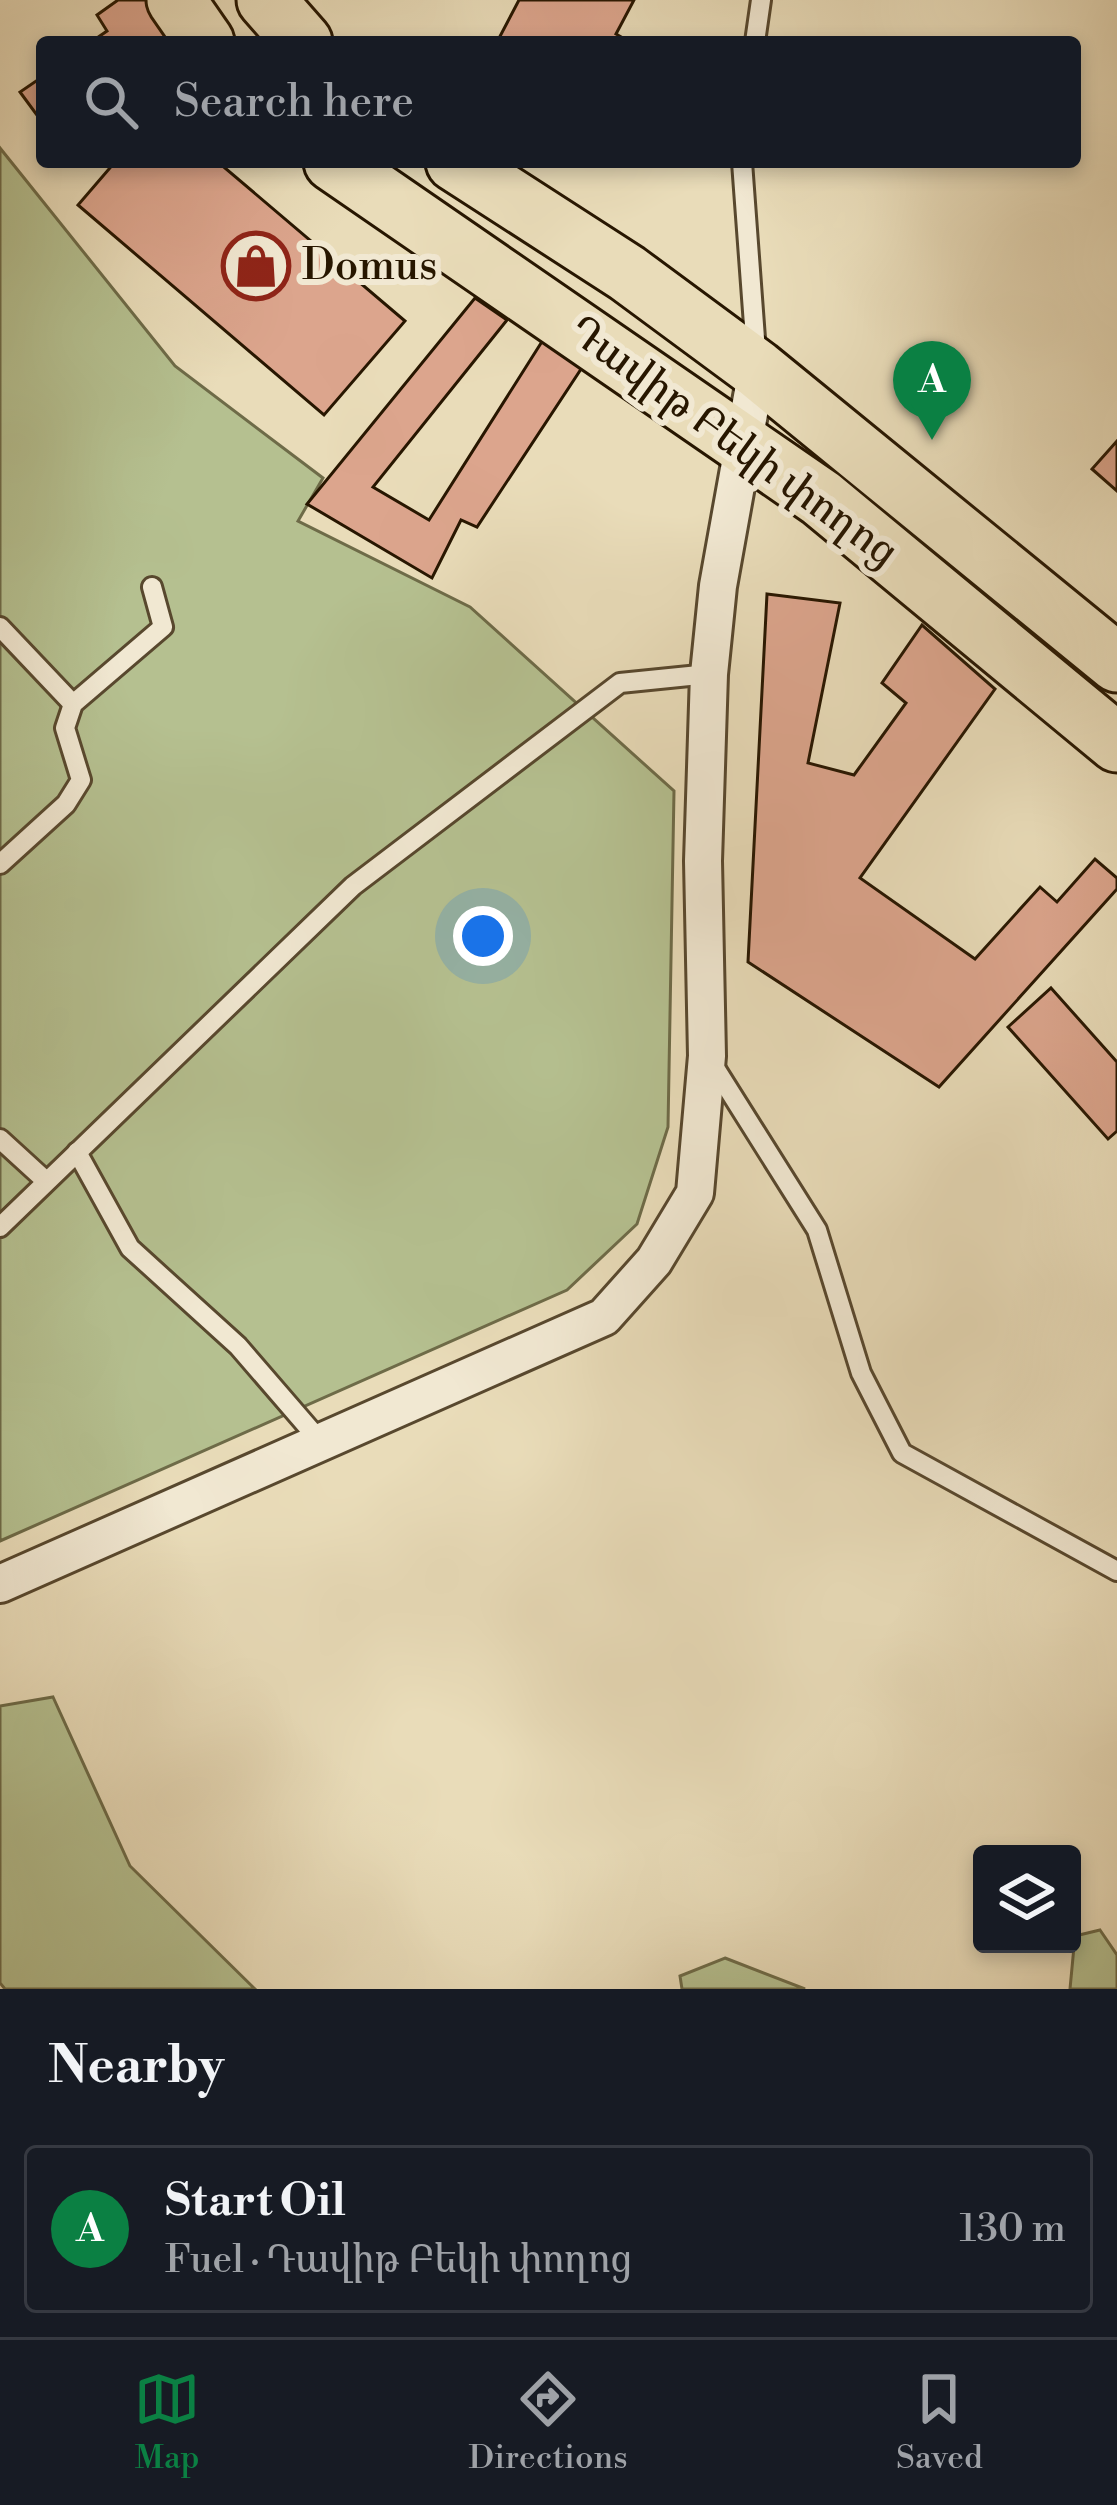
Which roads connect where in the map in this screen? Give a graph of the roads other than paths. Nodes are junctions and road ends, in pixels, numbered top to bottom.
1 (176, 0) edge
2 (266, 0) edge
3 (761, 0) edge
4 (201, 36) edge
5 (298, 36) edge
6 (756, 36) edge
7 (342, 168) edge
8 (464, 168) edge
9 (742, 168) edge
10 (757, 369) junction
11 (747, 447) junction
12 (152, 587) dead end
13 (0, 627) edge
14 (1117, 663) edge
15 (709, 674) junction
16 (73, 704) junction
17 (1117, 743) edge
18 (0, 864) edge
19 (707, 1055) junction
20 (0, 1139) edge
21 (77, 1152) junction
22 (46, 1181) junction
23 (0, 1227) edge
24 (320, 1441) junction
25 (1117, 1571) edge
26 (0, 1584) edge

1 - 4 main road
2 - 5 main road
3 - 6 lane
7 - 11 main road, Դավիթ Բեկի փողոց
8 - 10 main road, Դավիթ Բեկի փողոց
9 - 10 lane
10 - 11 street
10 - 14 main road, Դավիթ Բեկի փողոց
11 - 15 street
11 - 17 main road, Դավիթ Բեկի փողոց
12 - 16 lane
13 - 16 lane
15 - 19 street
15 - 21 lane
16 - 18 lane
19 - 24 street
19 - 25 lane
20 - 22 lane
21 - 22 lane
21 - 24 lane
22 - 23 lane
24 - 26 street

